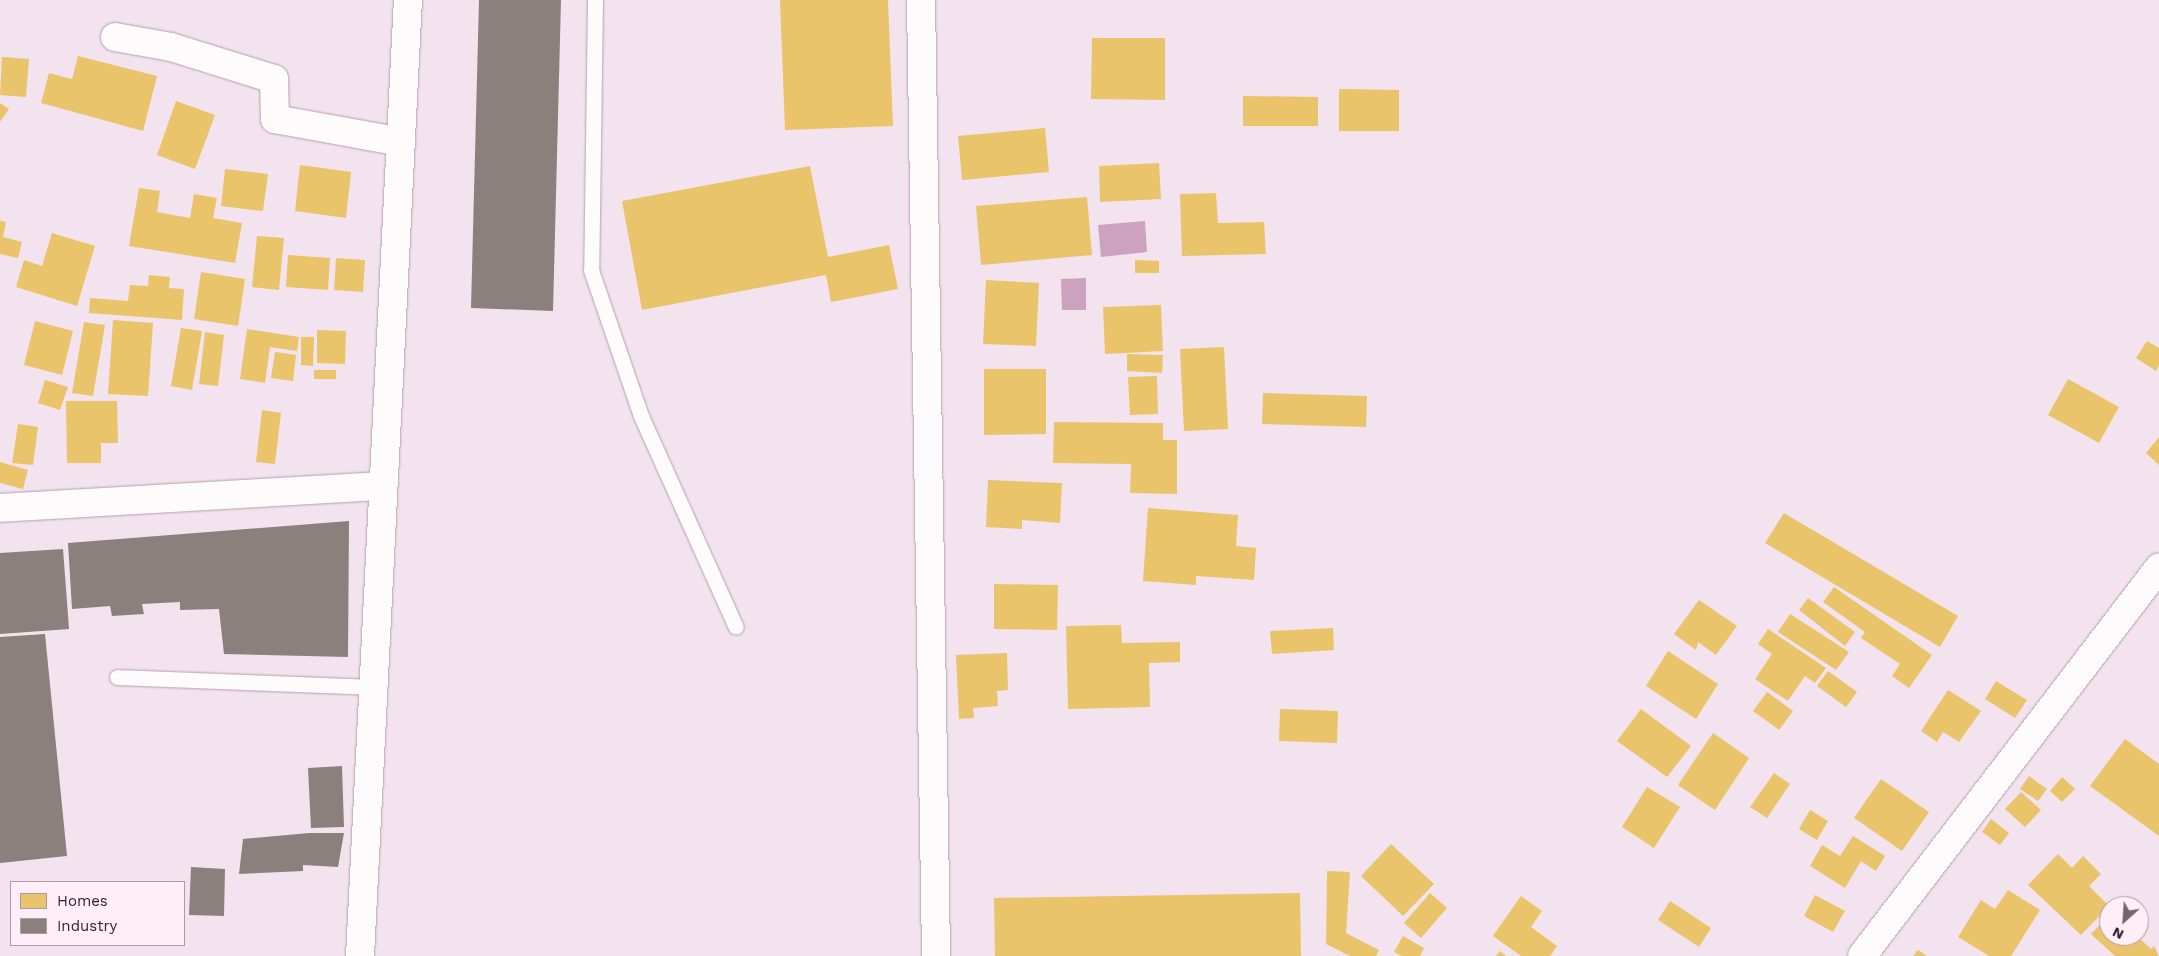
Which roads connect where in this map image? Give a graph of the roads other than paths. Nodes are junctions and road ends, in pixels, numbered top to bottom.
1 (408, 0) edge
2 (595, 0) edge
3 (920, 0) edge
4 (115, 37) dead end
5 (401, 142) junction
6 (382, 486) junction
7 (0, 508) edge
8 (2159, 568) edge
9 (736, 626) dead end
10 (117, 677) dead end
11 (374, 687) junction
12 (360, 956) edge
13 (936, 956) edge
14 (1862, 956) edge

1 - 5 street
2 - 9 lane
3 - 13 street
4 - 5 street
5 - 6 street
6 - 7 street
6 - 11 street
8 - 14 street
10 - 11 lane
11 - 12 street

